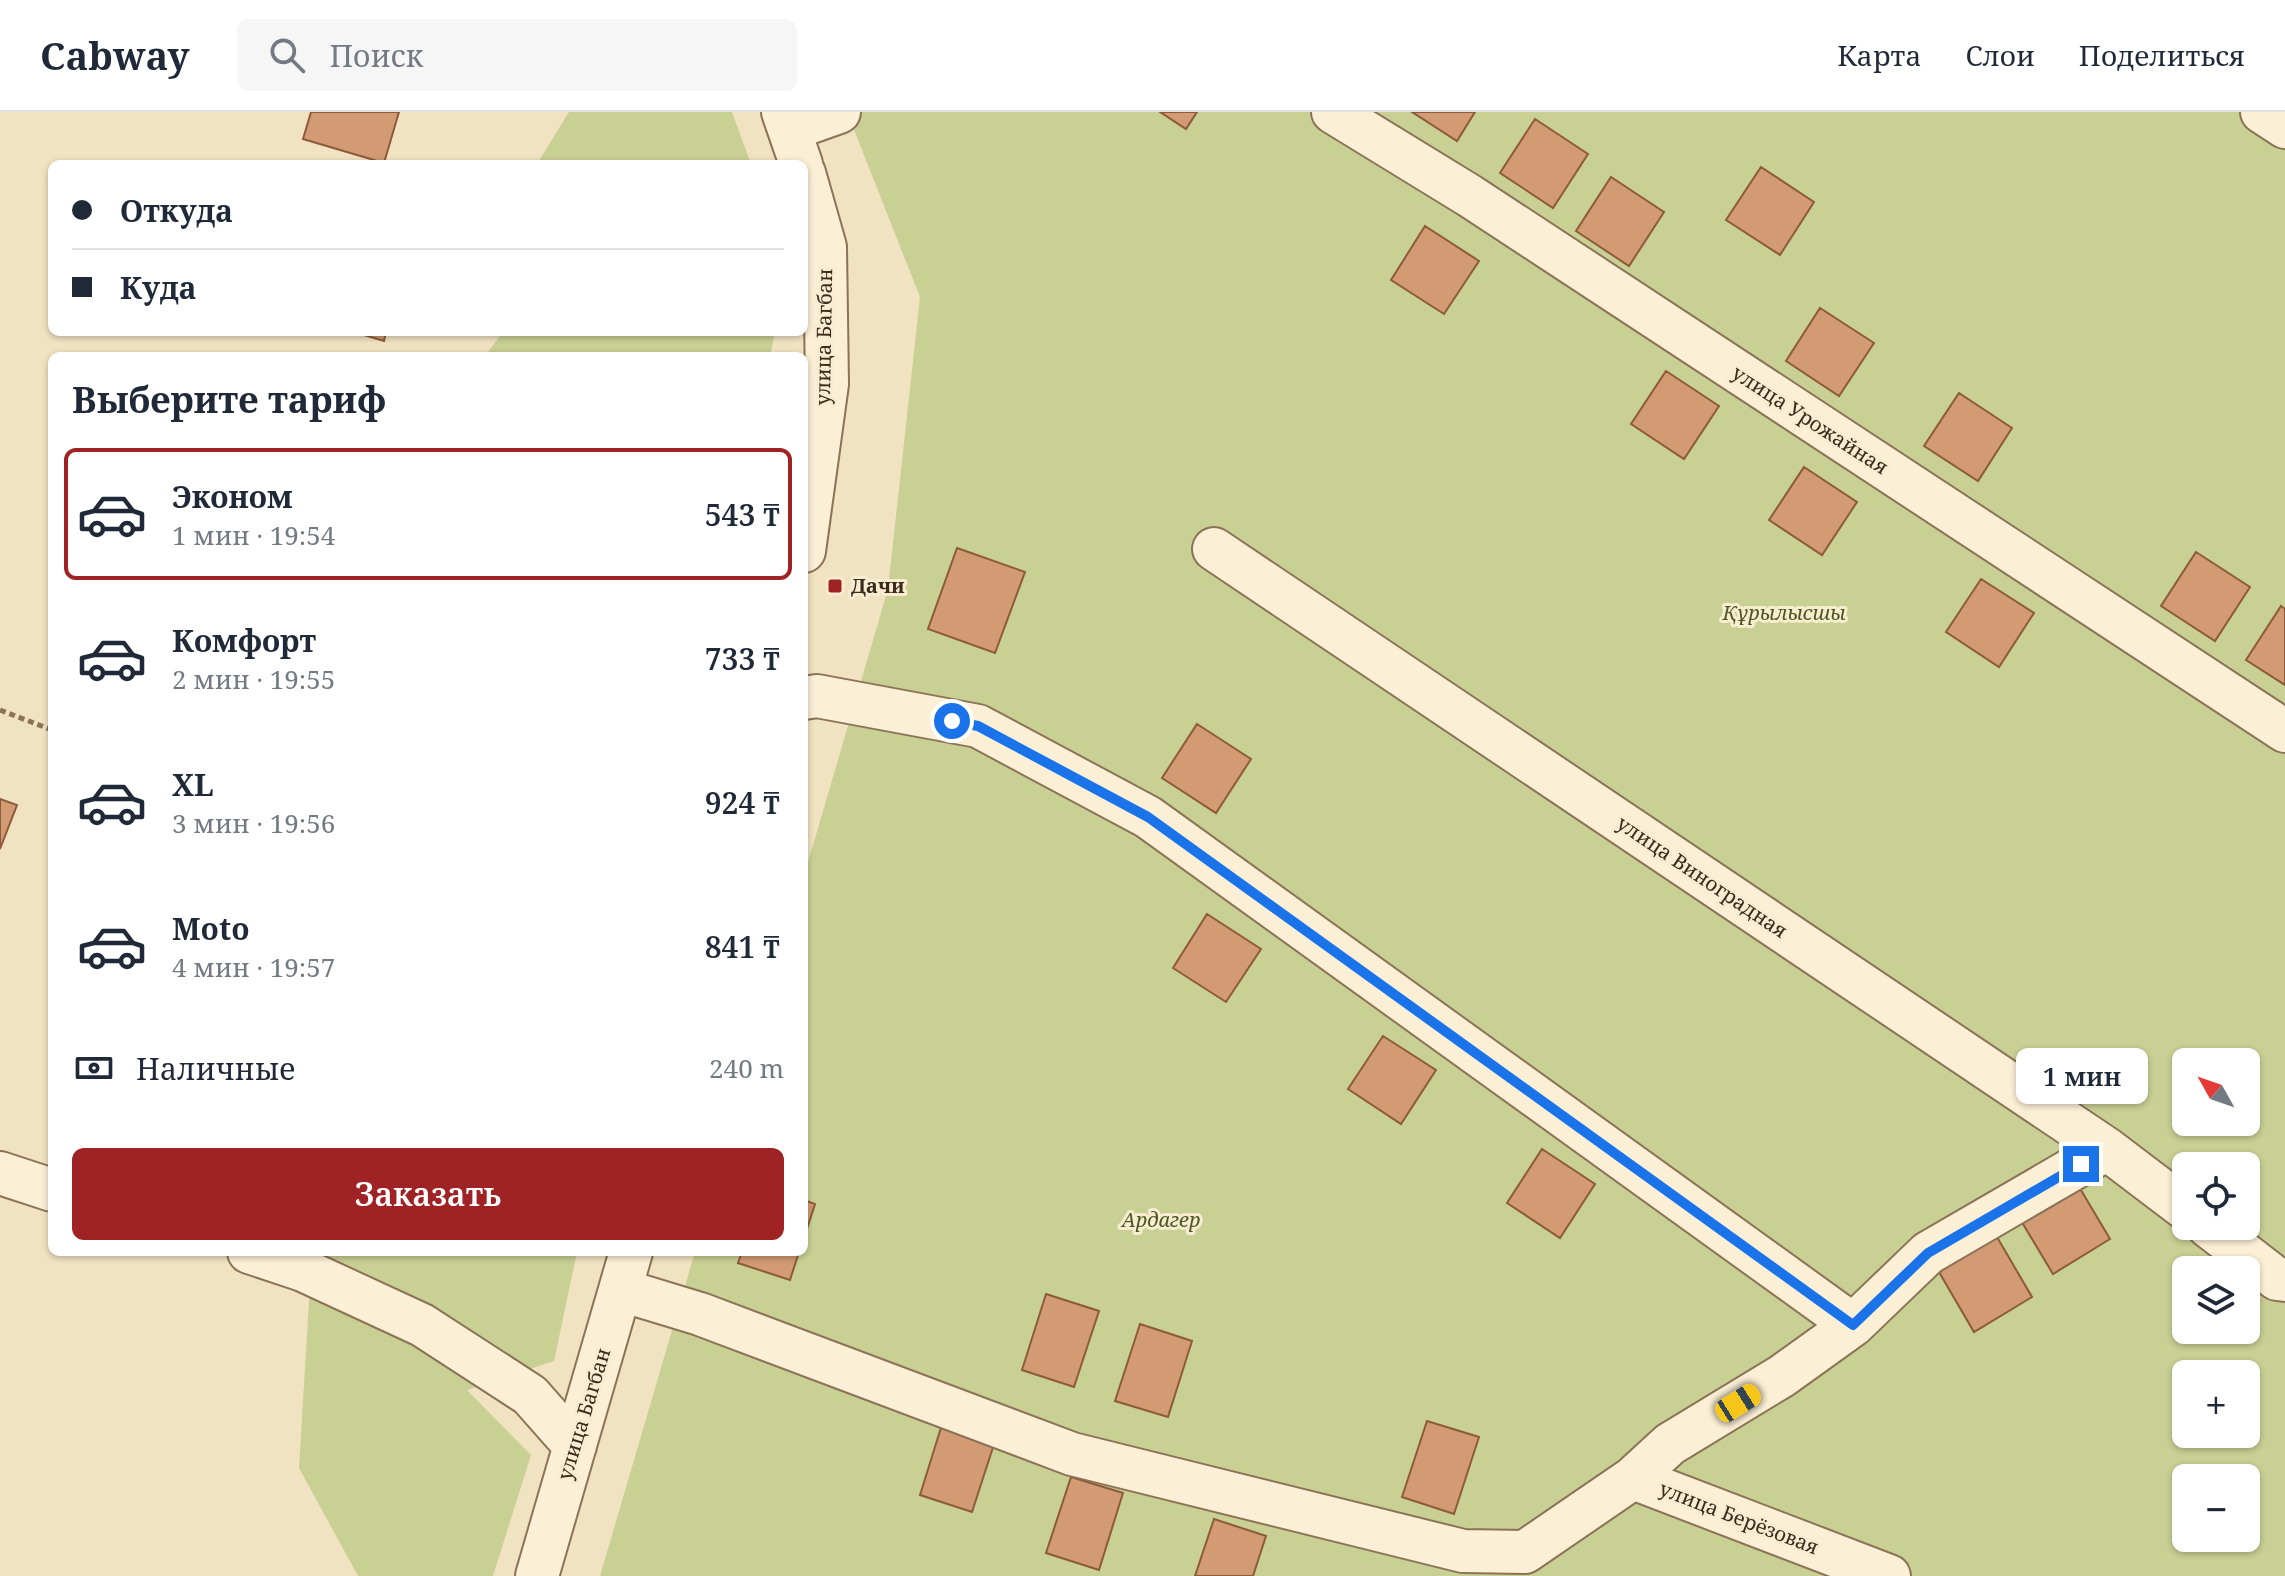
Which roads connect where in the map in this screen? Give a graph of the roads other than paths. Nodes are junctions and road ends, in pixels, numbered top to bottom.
1 (839, 112) edge
2 (1333, 112) edge
3 (2262, 112) edge
4 (2285, 127) edge
5 (792, 135) edge
6 (808, 187) edge
7 (808, 522) edge
8 (1214, 549) dead end
9 (808, 697) edge
10 (2285, 731) edge
11 (2107, 1149) junction
12 (0, 1173) edge
13 (48, 1189) edge
14 (2172, 1198) edge
15 (2226, 1240) edge
16 (261, 1256) edge
17 (626, 1271) edge
18 (2285, 1280) edge
19 (1853, 1325) junction
20 (575, 1446) junction
21 (1633, 1478) junction
22 (537, 1576) edge
23 (1889, 1576) edge

1 - 5 street
2 - 10 street, улица Урожайная
3 - 4 street
6 - 7 street, улица Багбан
8 - 11 street, улица Виноградная
9 - 19 street
11 - 14 street, улица Виноградная
11 - 19 street
12 - 13 street
15 - 18 street
16 - 20 street
17 - 20 street, улица Багбан
17 - 21 street
19 - 21 street
20 - 22 street, улица Багбан
21 - 23 street, улица Берёзовая

